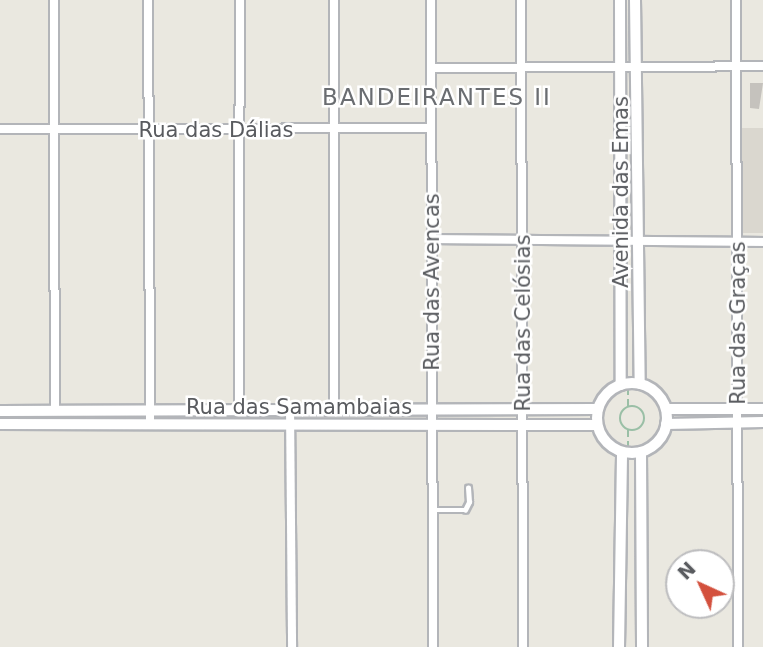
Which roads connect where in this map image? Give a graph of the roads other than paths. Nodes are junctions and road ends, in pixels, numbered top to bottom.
1 (54, 0) edge
2 (148, 0) edge
3 (240, 0) edge
4 (334, 0) edge
5 (431, 0) edge
6 (521, 0) edge
7 (620, 0) edge
8 (635, 0) edge
9 (736, 0) edge
10 (736, 66) junction
11 (763, 66) edge
12 (620, 67) junction
13 (636, 67) junction
14 (431, 68) junction
15 (521, 68) junction
16 (431, 128) junction
17 (0, 129) edge
18 (54, 129) junction
19 (240, 129) junction
20 (149, 130) junction
21 (334, 130) junction
22 (432, 239) junction
23 (522, 240) junction
24 (620, 241) junction
25 (636, 241) junction
26 (738, 242) junction
27 (763, 242) edge
28 (621, 384) junction
29 (640, 384) junction
30 (150, 407) junction
31 (239, 407) junction
32 (290, 407) junction
33 (334, 407) junction
34 (432, 407) junction
35 (523, 407) junction
36 (55, 408) junction
37 (763, 408) edge
38 (598, 409) junction
39 (666, 409) junction
40 (738, 409) junction
41 (0, 411) edge
42 (737, 422) junction
43 (763, 422) edge
44 (523, 423) junction
45 (0, 424) edge
46 (150, 424) junction
47 (290, 424) junction
48 (432, 424) junction
49 (666, 424) junction
50 (597, 425) junction
51 (622, 452) junction
52 (641, 452) junction
53 (468, 488) dead end
54 (432, 509) junction
55 (292, 647) edge
56 (433, 647) edge
57 (523, 647) edge
58 (619, 647) edge
59 (642, 647) edge
60 (738, 647) edge

1 - 18 street
2 - 20 street
3 - 19 street
4 - 21 street
5 - 14 street, Rua das Avencas
6 - 15 street, Rua das Celósias
7 - 12 street, Avenida das Emas
8 - 13 street, Avenida das Emas
9 - 10 street, Rua das Graças
10 - 11 street
10 - 13 street
10 - 26 street, Rua das Graças
12 - 13 street
12 - 15 street
12 - 24 street, Avenida das Emas
13 - 25 street, Avenida das Emas
14 - 15 street
14 - 16 street, Rua das Avencas
15 - 23 street, Rua das Celósias
16 - 21 street, Rua das Dálias
16 - 22 street, Rua das Avencas
17 - 18 street, Rua das Dálias
18 - 20 street, Rua das Dálias
18 - 36 street
19 - 20 street, Rua das Dálias
19 - 21 street, Rua das Dálias
19 - 31 street
20 - 30 street
21 - 33 street
22 - 23 street
22 - 34 street, Rua das Avencas
23 - 24 street
23 - 35 street, Rua das Celósias
24 - 25 street
24 - 28 street, Avenida das Emas
25 - 26 street
25 - 29 street, Avenida das Emas
26 - 27 street
26 - 40 street, Rua das Graças
28 - 29 street
28 - 38 street
29 - 39 street
30 - 31 street, Rua das Samambaias
30 - 36 street, Rua das Samambaias
30 - 46 street
31 - 32 street, Rua das Samambaias
32 - 33 street, Rua das Samambaias
32 - 47 street
33 - 34 street, Rua das Samambaias
34 - 35 street, Rua das Samambaias
34 - 48 street, Rua das Avencas
35 - 38 street, Rua das Samambaias
35 - 44 street, Rua das Celósias
36 - 41 street, Rua das Samambaias
37 - 40 street
38 - 50 street
39 - 40 street
39 - 49 street
40 - 42 street, Rua das Graças
42 - 43 street
42 - 49 street
42 - 60 street, Rua das Graças
44 - 48 street, Rua das Samambaias
44 - 50 street, Rua das Samambaias
44 - 57 street, Rua das Celósias
45 - 46 street, Rua das Samambaias
46 - 47 street, Rua das Samambaias
47 - 48 street, Rua das Samambaias
47 - 55 street
48 - 54 street, Rua das Avencas
49 - 52 street
50 - 51 street
51 - 52 street
51 - 58 street
52 - 59 street
53 - 54 lane
54 - 56 street, Rua das Avencas

